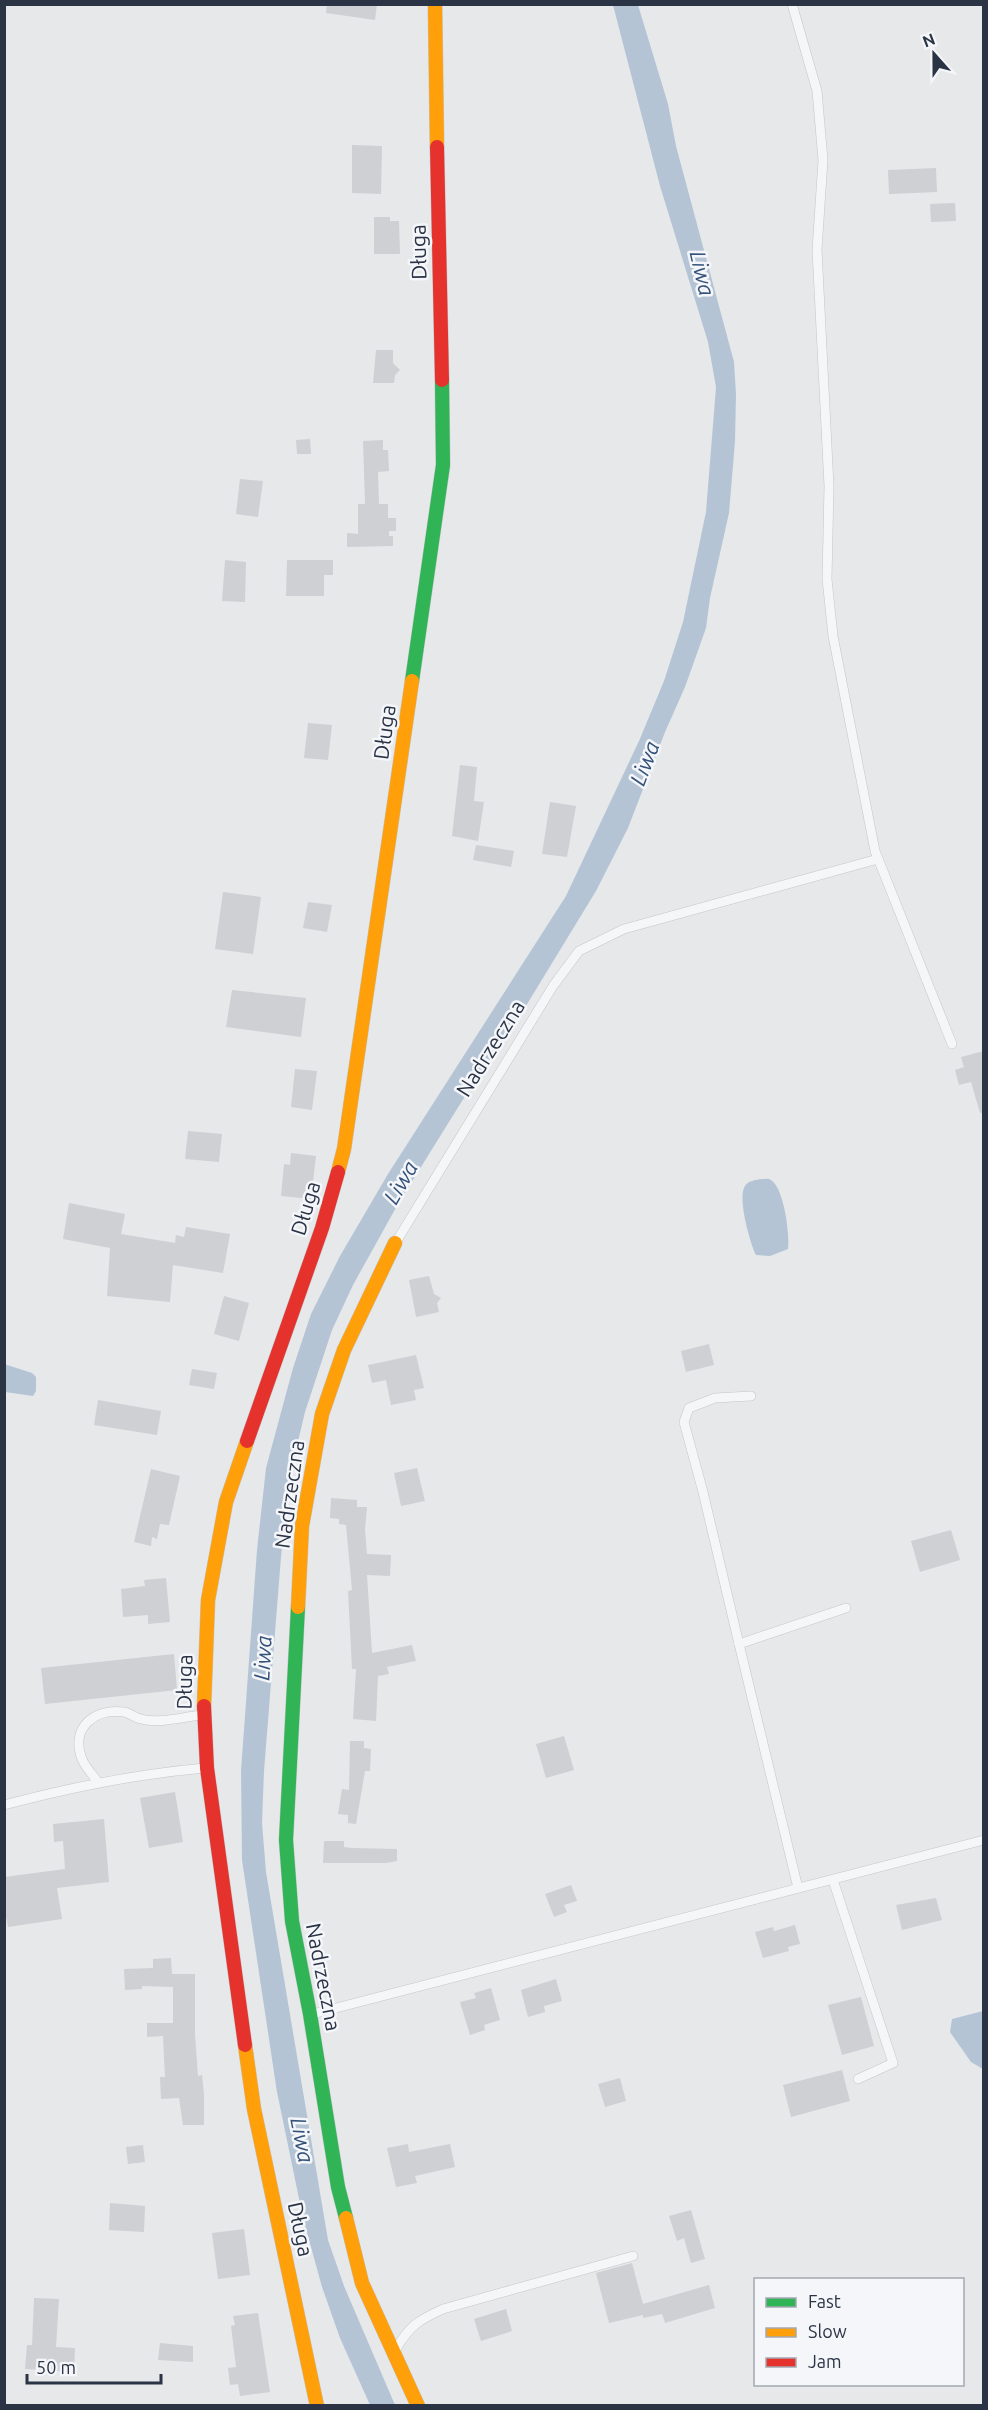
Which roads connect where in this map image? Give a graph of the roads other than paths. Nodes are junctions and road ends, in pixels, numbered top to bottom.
1 (435, 4) edge
2 (792, 4) edge
3 (878, 859) junction
4 (952, 1044) dead end
5 (396, 1243) joint
6 (751, 1396) dead end
7 (846, 1608) dead end
8 (739, 1644) junction
9 (204, 1715) junction
10 (207, 1768) junction
11 (98, 1782) junction
12 (4, 1804) edge
13 (984, 1840) edge
14 (833, 1880) junction
15 (798, 1888) junction
16 (310, 2014) junction
17 (858, 2079) dead end
18 (633, 2256) dead end
19 (393, 2353) junction
20 (317, 2406) edge
21 (418, 2406) edge

1 - 9 street, Długa
2 - 3 lane
3 - 4 lane
3 - 5 lane, Nadrzeczna
5 - 16 street, Nadrzeczna
6 - 8 lane
7 - 8 lane
8 - 15 lane
9 - 10 street, Długa
9 - 11 lane
10 - 11 lane
10 - 20 street, Długa
11 - 12 lane
13 - 14 lane
14 - 15 lane
14 - 17 lane
15 - 16 lane
16 - 19 street, Nadrzeczna
18 - 19 lane
19 - 21 street, Nadrzeczna

